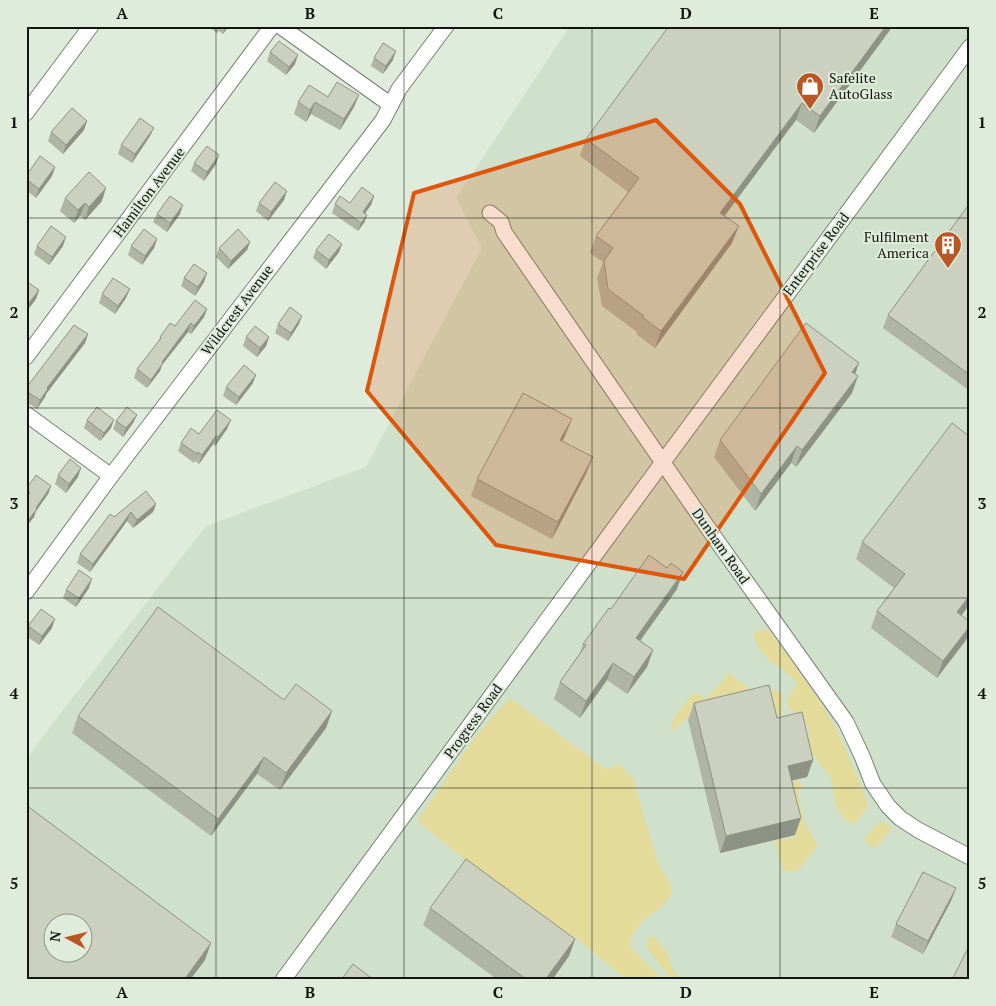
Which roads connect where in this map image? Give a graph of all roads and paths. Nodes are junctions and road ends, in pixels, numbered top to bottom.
1 (91, 26) edge
2 (272, 26) edge
3 (280, 26) edge
4 (446, 26) edge
5 (970, 47) edge
6 (391, 105) junction
7 (26, 113) edge
8 (490, 213) dead end
9 (26, 357) edge
10 (26, 414) edge
11 (663, 462) junction
12 (111, 476) junction
13 (26, 592) edge
14 (970, 857) edge
15 (283, 980) edge

1 - 7 street
2 - 9 street, Hamilton Avenue
3 - 6 street
4 - 6 street, Wildcrest Avenue
5 - 11 street, Enterprise Road
6 - 12 street, Wildcrest Avenue
8 - 11 street, Dunham Road
10 - 12 street
11 - 14 street, Dunham Road
11 - 15 street, Progress Road
12 - 13 street, Wildcrest Avenue

